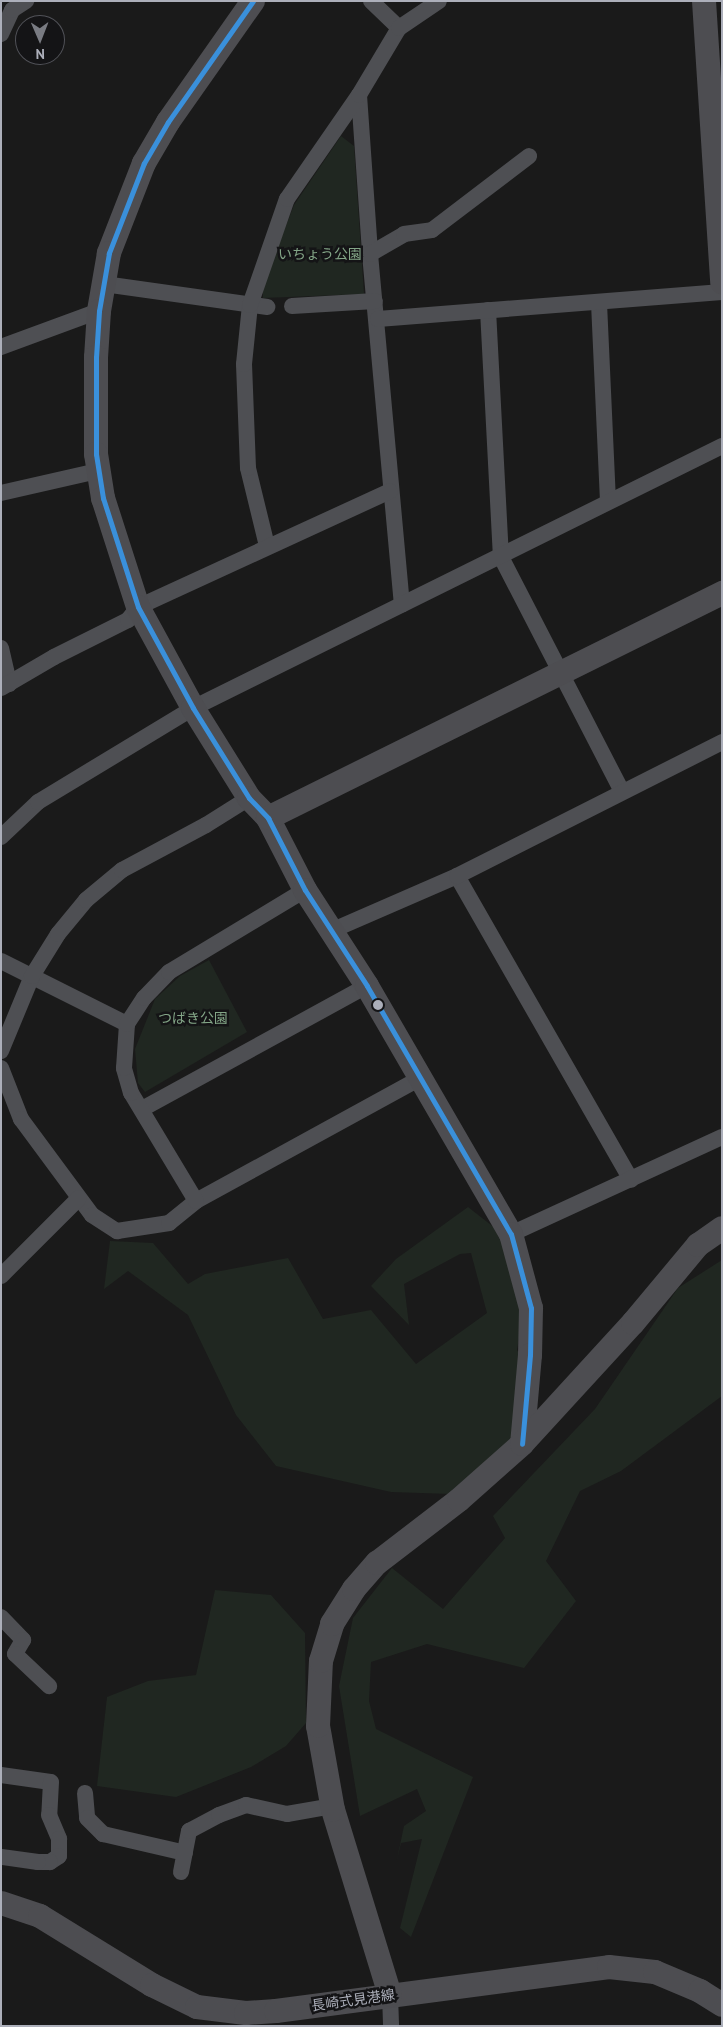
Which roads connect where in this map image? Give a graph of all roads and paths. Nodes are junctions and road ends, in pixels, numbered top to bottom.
1 (26, 1) edge
2 (253, 1) edge
3 (371, 1) edge
4 (440, 1) edge
5 (704, 1) edge
6 (399, 28) junction
7 (1, 34) edge
8 (359, 94) junction
9 (716, 110) edge
10 (529, 156) dead end
11 (370, 254) junction
12 (720, 258) edge
13 (722, 282) edge
14 (104, 284) junction
15 (722, 292) edge
16 (376, 301) junction
17 (599, 302) junction
18 (250, 305) junction
19 (292, 306) dead end
20 (267, 307) dead end
21 (488, 310) junction
22 (99, 311) junction
23 (378, 319) junction
24 (1, 347) edge
25 (722, 446) edge
26 (98, 471) junction
27 (390, 491) junction
28 (1, 493) edge
29 (608, 502) junction
30 (267, 546) junction
31 (501, 557) junction
32 (722, 593) edge
33 (402, 605) junction
34 (138, 607) junction
35 (1, 648) edge
36 (560, 673) junction
37 (5, 686) edge
38 (193, 708) junction
39 (722, 742) edge
40 (622, 791) junction
41 (249, 798) junction
42 (268, 818) junction
43 (1, 837) edge
44 (457, 876) junction
45 (305, 890) junction
46 (332, 930) junction
47 (1, 961) edge
48 (32, 976) junction
49 (367, 986) junction
50 (128, 1024) junction
51 (1, 1051) edge
52 (1, 1068) edge
53 (421, 1078) junction
54 (142, 1109) junction
55 (722, 1137) edge
56 (631, 1180) junction
57 (78, 1198) junction
58 (196, 1201) junction
59 (722, 1228) edge
60 (511, 1234) junction
61 (1, 1276) edge
62 (522, 1444) junction
63 (1, 1617) edge
64 (49, 1686) dead end
65 (1, 1775) edge
66 (85, 1793) dead end
67 (333, 1806) junction
68 (185, 1853) junction
69 (1, 1857) edge
70 (181, 1872) dead end
71 (1, 1903) edge
72 (390, 1995) junction
73 (722, 2005) edge
74 (274, 2018) edge
75 (391, 2026) edge

1 - 7 street
2 - 14 street
3 - 6 street
4 - 6 street
5 - 9 street
6 - 8 street
8 - 11 street
8 - 18 street
9 - 12 street
10 - 11 street
11 - 16 street
12 - 13 street
14 - 18 street
14 - 22 street
15 - 17 street
16 - 19 street
16 - 23 street
17 - 21 street
17 - 29 street
18 - 20 street
18 - 30 street
21 - 23 street
21 - 31 street
22 - 24 street
22 - 26 street
23 - 27 street
25 - 29 street
26 - 28 street
26 - 34 street
27 - 30 street
27 - 33 street
29 - 31 street
30 - 34 street
31 - 33 street
31 - 36 street
32 - 36 street
33 - 38 street
34 - 37 street
34 - 38 street
35 - 37 street
36 - 40 street
36 - 42 street
38 - 41 street
38 - 43 street
39 - 40 street
40 - 44 street
41 - 42 street
41 - 48 street
42 - 45 street
44 - 46 street
44 - 56 street
45 - 46 street
45 - 50 street
46 - 49 street
47 - 48 street
48 - 50 street
48 - 51 street
49 - 53 street
49 - 54 street
50 - 54 street
52 - 57 street
53 - 58 street
53 - 60 street
54 - 58 street
55 - 56 street
56 - 60 street
57 - 58 street
57 - 61 street
59 - 62 street
60 - 62 street
62 - 67 street
63 - 64 street
65 - 69 street
66 - 68 street
67 - 68 street
67 - 72 street
68 - 70 street
71 - 74 street, 長崎式見港線
72 - 73 street, 長崎式見港線
72 - 74 street, 長崎式見港線
72 - 75 street

